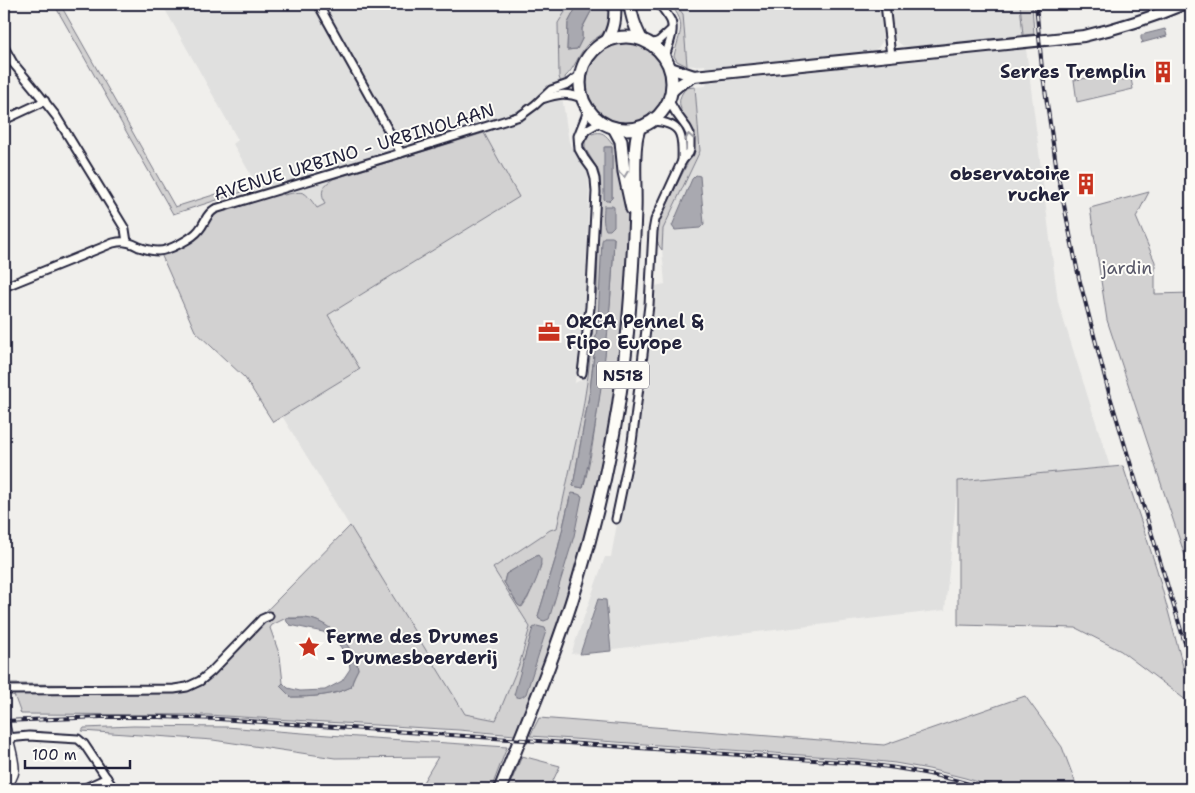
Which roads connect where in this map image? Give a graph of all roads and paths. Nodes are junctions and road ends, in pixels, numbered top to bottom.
1 (318, 4) edge
2 (615, 4) edge
3 (630, 4) edge
4 (659, 4) edge
5 (885, 4) edge
6 (1185, 4) edge
7 (1191, 11) edge
8 (671, 30) junction
9 (641, 39) junction
10 (607, 41) junction
11 (652, 44) junction
12 (4, 47) edge
13 (891, 56) junction
14 (668, 62) junction
15 (580, 75) junction
16 (694, 76) junction
17 (671, 96) junction
18 (542, 100) junction
19 (45, 101) junction
20 (584, 104) junction
21 (4, 120) edge
22 (654, 121) junction
23 (600, 122) junction
24 (614, 128) junction
25 (639, 128) junction
26 (579, 142) junction
27 (401, 153) junction
28 (682, 161) junction
29 (634, 220) junction
30 (128, 242) junction
31 (4, 287) edge
32 (582, 373) dead end
33 (616, 519) dead end
34 (269, 616) dead end
35 (4, 690) edge
36 (4, 723) edge
37 (7, 738) junction
38 (107, 778) junction
39 (8, 787) edge
40 (83, 789) edge
41 (114, 789) edge
42 (500, 789) edge

1 - 27 street
2 - 10 highway
3 - 9 highway
4 - 8 street
5 - 13 street
6 - 7 street
6 - 13 main road
8 - 11 street
8 - 14 street
9 - 10 highway
9 - 11 highway
10 - 15 highway
11 - 14 highway
12 - 19 street
13 - 16 main road
14 - 16 main road
14 - 17 highway
15 - 18 street, AVENUE URBINO - URBINOLAAN
15 - 20 highway
16 - 17 main road
17 - 22 highway
28 -> 17 street
18 - 20 street, AVENUE URBINO - URBINOLAAN
18 - 27 street, AVENUE URBINO - URBINOLAAN
19 - 21 street
19 - 30 street
20 - 23 highway
20 - 26 street
22 - 25 highway
22 - 28 street
23 - 24 highway
23 - 26 street
24 - 25 highway
24 -> 29 highway, N518
25 - 29 highway, N518
26 - 32 street
27 - 30 street, AVENUE URBINO - URBINOLAAN
28 - 33 street
29 - 42 highway, N518
30 - 31 street
34 - 35 street
36 - 37 street
37 - 38 street
37 - 39 street
38 - 40 street
38 - 41 street

